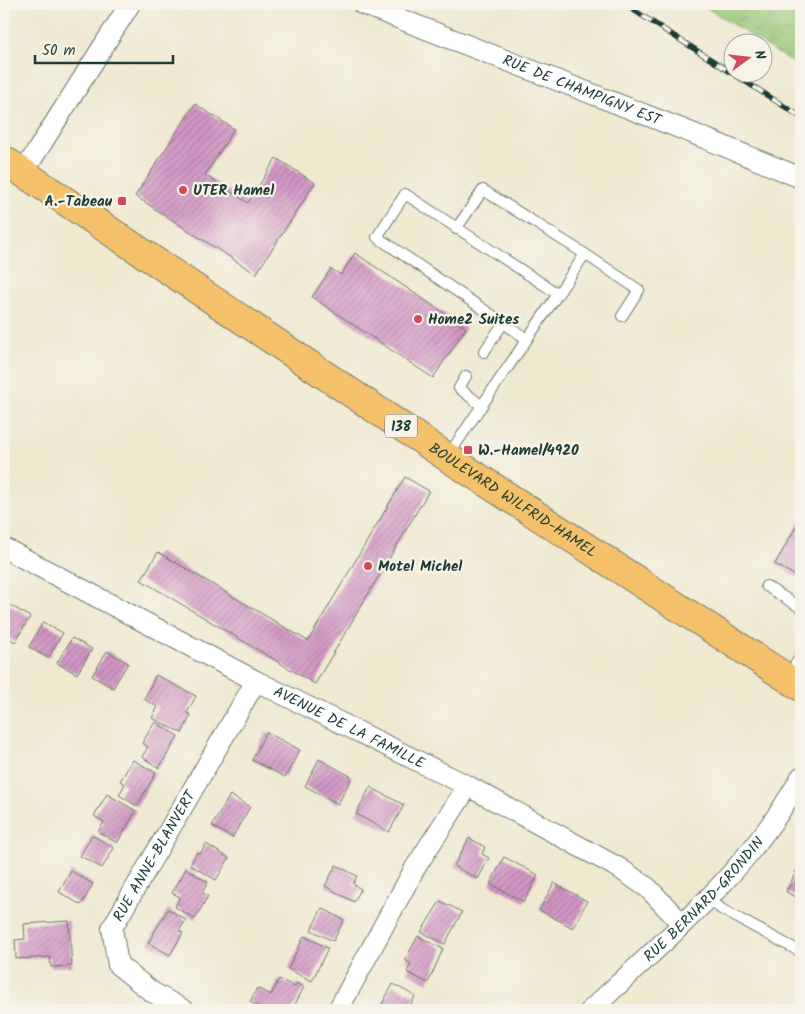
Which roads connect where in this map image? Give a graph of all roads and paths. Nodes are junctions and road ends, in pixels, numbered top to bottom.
1 (130, 4) edge
2 (362, 4) edge
3 (13, 166) edge
4 (801, 178) edge
5 (456, 229) junction
6 (585, 254) junction
7 (558, 294) junction
8 (622, 316) dead end
9 (504, 322) junction
10 (527, 339) junction
11 (484, 352) dead end
12 (466, 376) dead end
13 (482, 406) junction
14 (447, 457) junction
15 (4, 548) edge
16 (766, 586) dead end
17 (801, 608) edge
18 (801, 655) edge
19 (256, 682) junction
20 (794, 683) edge
21 (801, 777) edge
22 (468, 786) junction
23 (709, 898) junction
24 (682, 924) junction
25 (801, 952) edge
26 (184, 1010) edge
27 (338, 1010) edge
28 (591, 1010) edge

1 - 3 street
2 - 4 street, RUE DE CHAMPIGNY EST
3 - 14 main road, BOULEVARD WILFRID-HAMEL / 138
5 - 6 lane
5 - 7 lane
5 - 9 lane
6 - 7 lane
6 - 8 lane
7 - 10 lane
9 - 10 lane
9 - 11 lane
10 - 13 lane
12 - 13 lane
13 - 14 lane
14 - 20 main road, BOULEVARD WILFRID-HAMEL / 138
15 - 19 street, AVENUE DE LA FAMILLE
16 - 17 lane
18 - 20 lane
19 - 22 street, AVENUE DE LA FAMILLE
19 - 26 street, RUE ANNE-BLANVERT
21 - 23 street, RUE BERNARD-GRONDIN
22 - 24 street, AVENUE DE LA FAMILLE
22 - 27 street
23 - 24 street, RUE BERNARD-GRONDIN
23 - 25 lane
24 - 28 street, RUE BERNARD-GRONDIN

